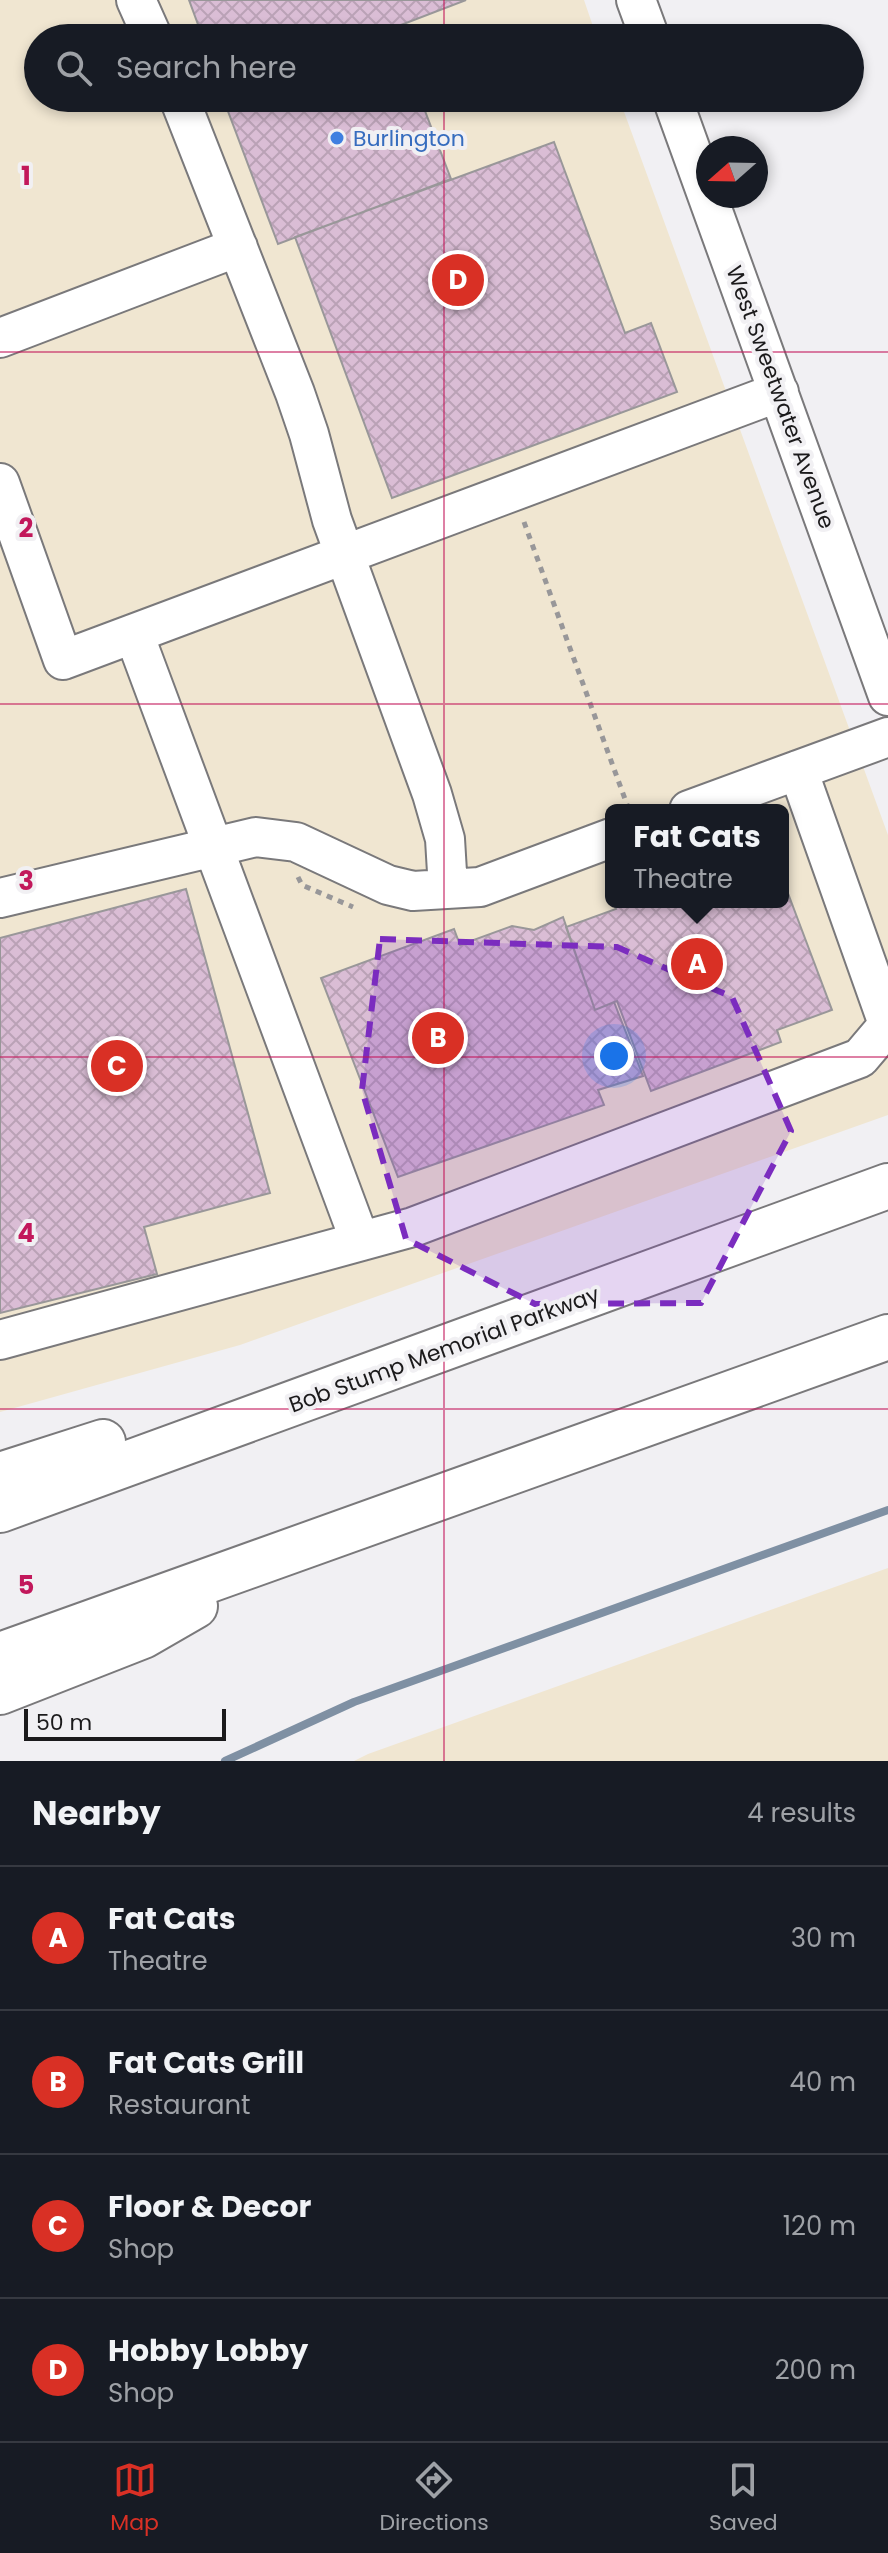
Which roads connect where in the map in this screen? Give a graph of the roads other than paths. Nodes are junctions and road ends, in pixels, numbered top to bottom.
1 (136, 0) edge
2 (636, 0) edge
3 (147, 24) edge
4 (645, 24) edge
5 (185, 112) edge
6 (677, 112) edge
7 (238, 247) junction
8 (0, 338) edge
9 (779, 392) junction
10 (0, 483) edge
11 (344, 555) junction
12 (134, 634) junction
13 (888, 696) edge
14 (888, 737) edge
15 (798, 770) junction
16 (705, 804) edge
17 (605, 840) edge
18 (212, 847) junction
19 (448, 889) junction
20 (0, 898) edge
21 (888, 1025) edge
22 (888, 1186) edge
23 (360, 1241) junction
24 (888, 1337) edge
25 (0, 1340) edge
26 (327, 1393) junction
27 (0, 1475) edge
28 (0, 1510) edge
29 (299, 1546) junction
30 (0, 1655) edge
31 (0, 1692) edge

1 - 3 street
2 - 4 street
5 - 7 street
6 - 9 street, West Sweetwater Avenue
7 - 8 street
7 - 11 street
9 - 11 street
9 - 13 street, West Sweetwater Avenue
10 - 12 street
11 - 12 street
11 - 19 street
12 - 18 street
14 - 15 street
15 - 16 street
15 - 21 street
17 - 19 street
18 - 19 street
18 - 20 street
18 - 23 street
21 - 23 street
22 - 26 highway, Bob Stump Memorial Parkway
23 - 25 street
24 - 29 highway
26 - 27 highway
26 - 28 highway, Bob Stump Memorial Parkway
29 - 30 highway
29 - 31 highway

